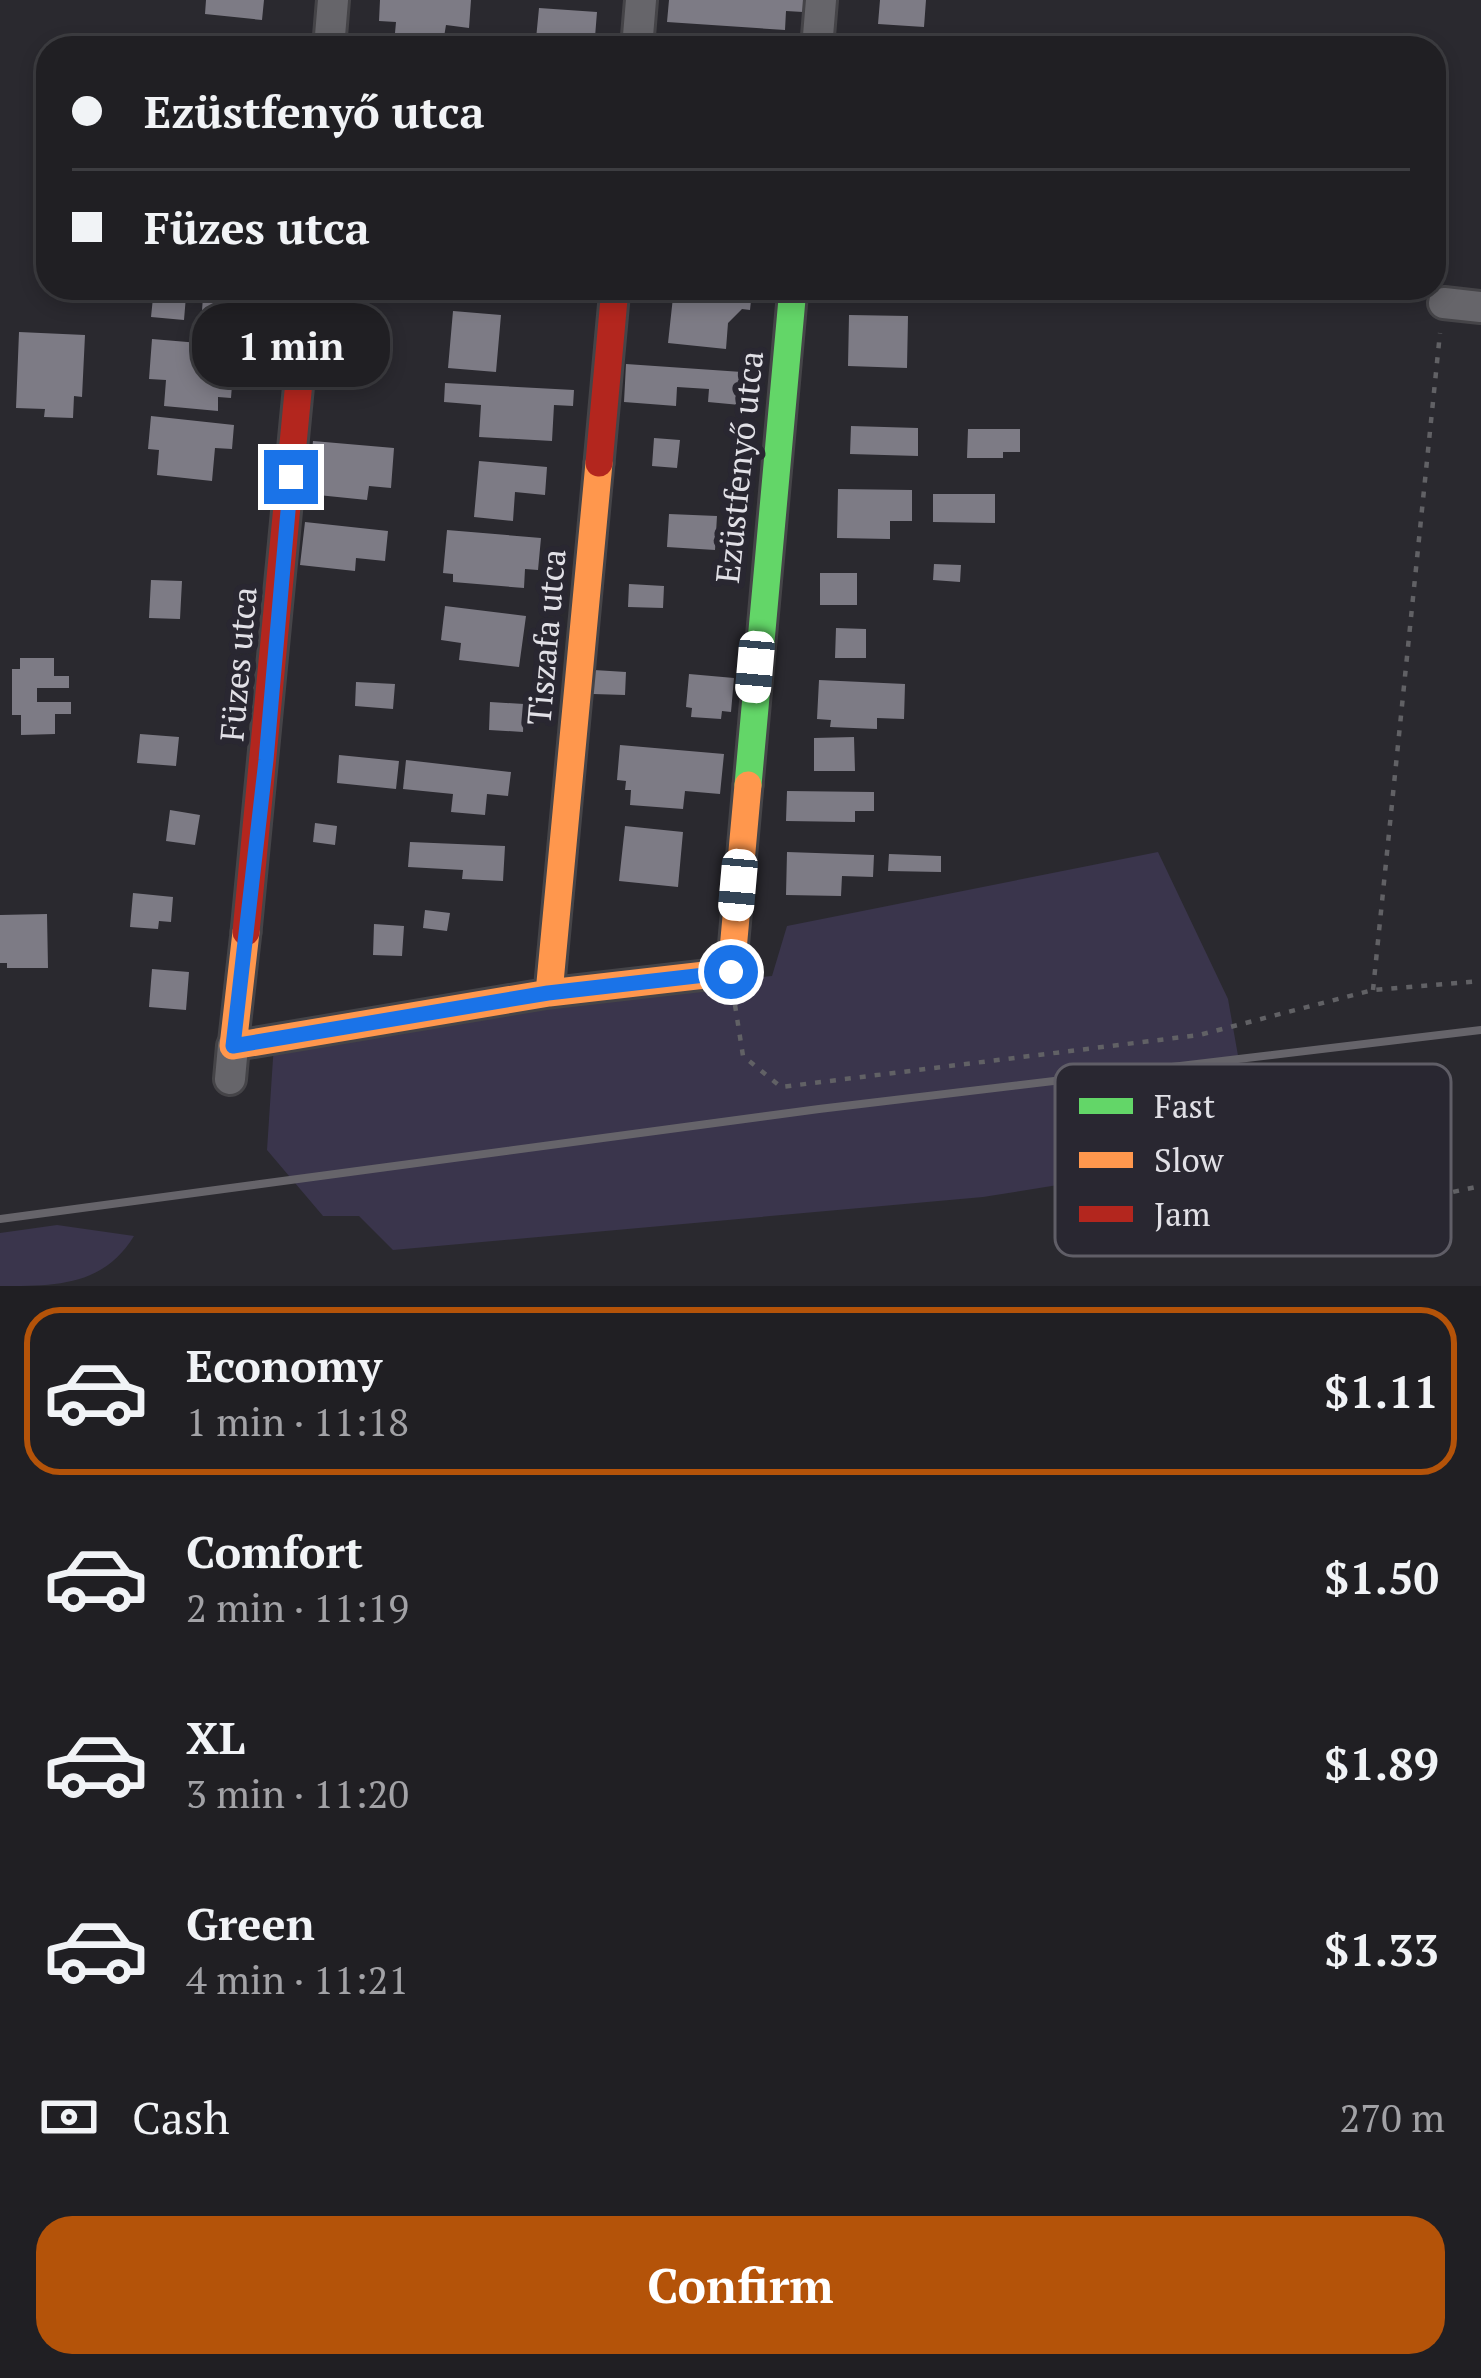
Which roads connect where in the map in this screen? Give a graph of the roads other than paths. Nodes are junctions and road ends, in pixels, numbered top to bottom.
1 (333, 0) edge
2 (641, 0) edge
3 (821, 0) edge
4 (330, 36) edge
5 (638, 36) edge
6 (818, 36) edge
7 (307, 300) edge
8 (614, 300) edge
9 (792, 300) edge
10 (1444, 304) road end
11 (1481, 307) edge
12 (548, 993) junction
13 (233, 1046) junction
14 (230, 1079) dead end

1 - 4 street
2 - 5 street
3 - 6 street
7 - 13 street, Füzes utca
8 - 12 street, Tiszafa utca
9 - 12 street, Ezüstfenyő utca
10 - 11 street
12 - 13 street
13 - 14 street, Füzes utca

